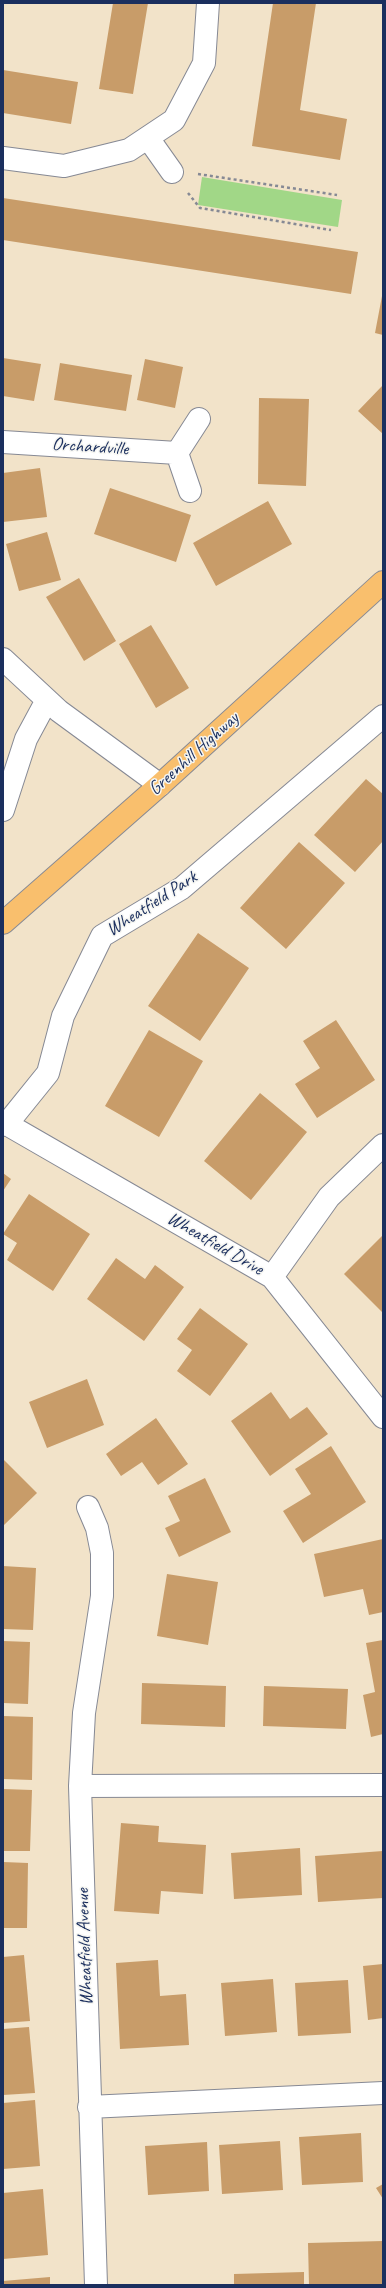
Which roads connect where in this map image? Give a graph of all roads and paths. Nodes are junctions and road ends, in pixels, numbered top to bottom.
1 (208, 3) edge
2 (148, 138) junction
3 (3, 158) edge
4 (172, 172) junction
5 (337, 195) dead end
6 (331, 230) dead end
7 (199, 419) dead end
8 (3, 442) edge
9 (177, 453) junction
10 (190, 491) dead end
11 (383, 582) edge
12 (3, 659) edge
13 (47, 700) junction
14 (383, 716) edge
15 (160, 785) junction
16 (3, 810) edge
17 (3, 923) edge
18 (5, 1123) edge
19 (383, 1144) edge
20 (272, 1277) junction
21 (383, 1417) edge
22 (88, 1507) dead end
23 (383, 1785) edge
24 (80, 1786) junction
25 (383, 2093) edge
26 (89, 2108) junction
27 (96, 2285) edge

1 - 2 street
2 - 3 street
2 - 4 street
4 - 5 path
4 - 6 path
7 - 9 street
8 - 9 street, Orchardville
9 - 10 street
11 - 15 main road, Greenhill Highway
12 - 13 street
13 - 15 street
13 - 16 street
14 - 18 street, Wheatfield Park
15 - 17 main road, Greenhill Highway
18 - 20 street, Wheatfield Drive
19 - 20 street
20 - 21 street, Wheatfield Drive
22 - 24 street, Wheatfield Avenue
23 - 24 street
24 - 26 street, Wheatfield Avenue
25 - 26 street
26 - 27 street, Wheatfield Avenue

